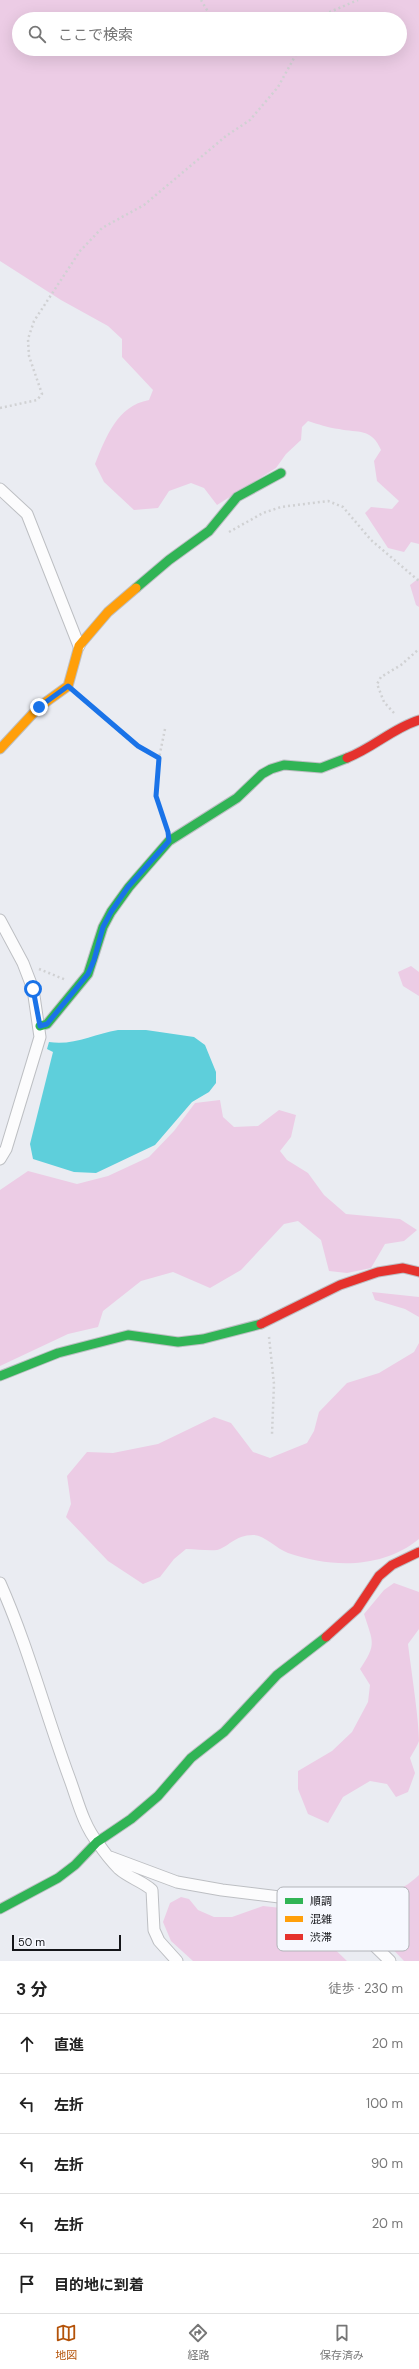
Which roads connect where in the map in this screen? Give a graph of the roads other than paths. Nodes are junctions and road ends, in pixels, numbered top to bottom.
1 (281, 473) dead end
2 (0, 489) edge
3 (79, 646) junction
4 (419, 720) edge
5 (0, 749) edge
6 (0, 920) edge
7 (40, 1026) junction
8 (0, 1159) edge
9 (419, 1272) edge
10 (0, 1376) edge
11 (419, 1552) edge
12 (0, 1583) edge
13 (97, 1842) junction
14 (110, 1857) junction
15 (277, 1897) edge
16 (0, 1909) edge
17 (380, 1951) edge
18 (177, 1961) edge
19 (390, 1961) edge

1 - 3 street
2 - 3 street
3 - 5 street
4 - 7 street
6 - 7 street
7 - 8 street
9 - 10 street
11 - 13 street
12 - 13 street
13 - 14 street
13 - 16 street
14 - 15 street
14 - 18 street
17 - 19 street

